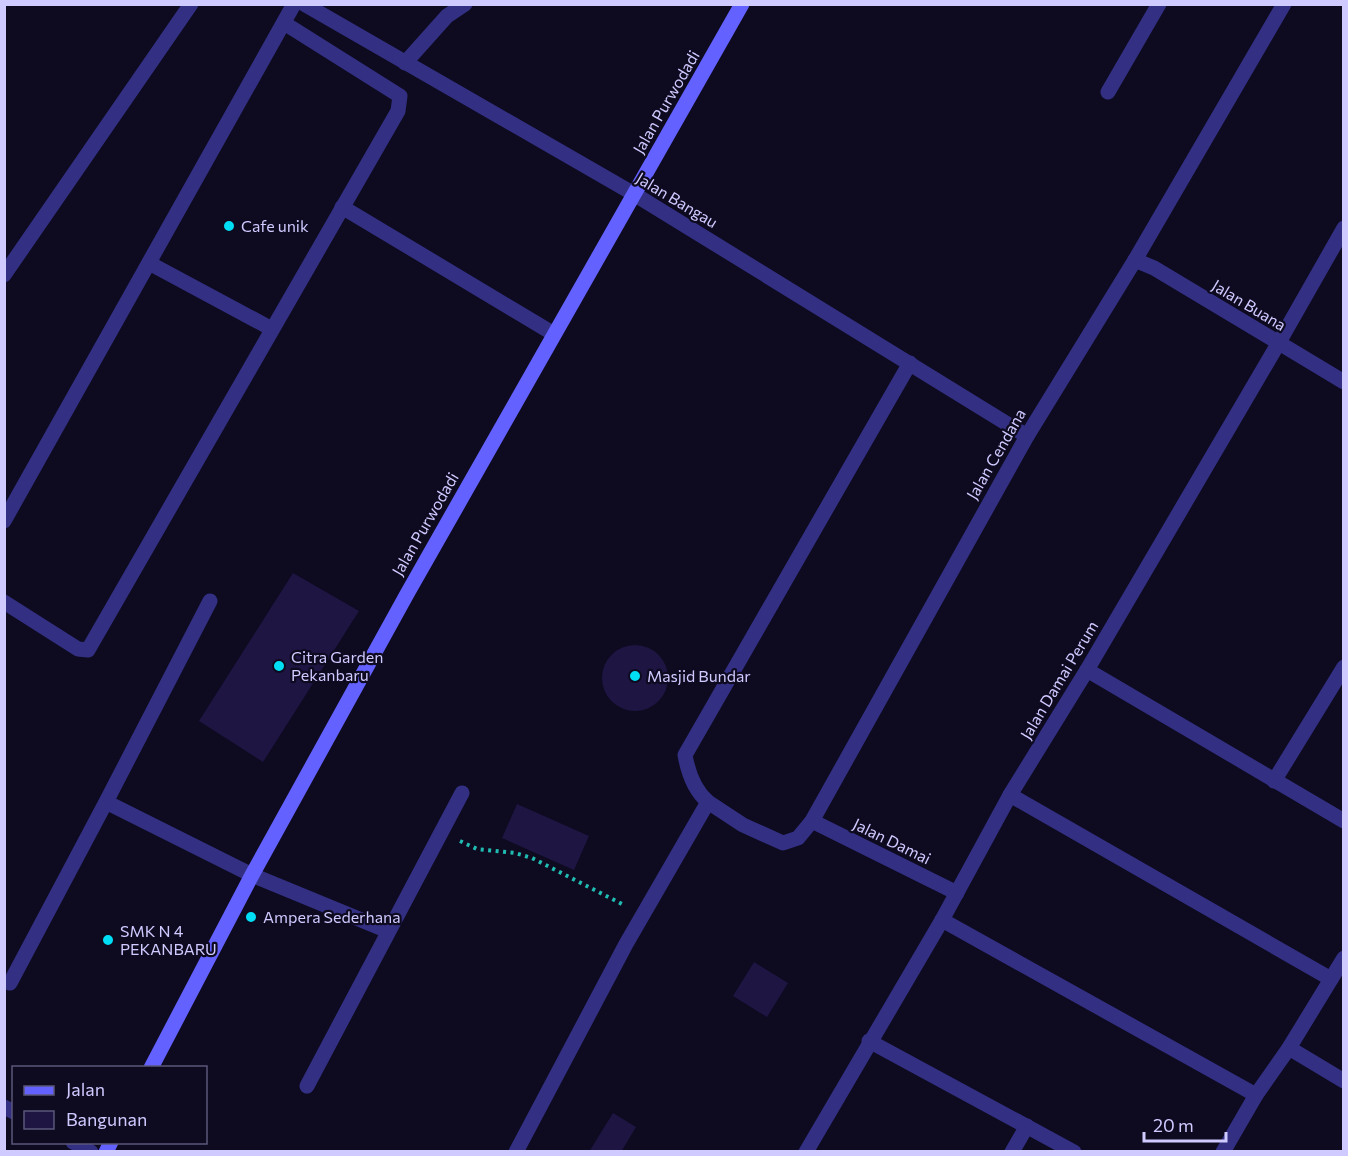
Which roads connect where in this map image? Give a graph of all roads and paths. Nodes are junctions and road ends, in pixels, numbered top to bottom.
1 (191, 4) edge
2 (294, 4) edge
3 (304, 4) edge
4 (465, 4) edge
5 (742, 4) edge
6 (1159, 4) edge
7 (1284, 4) edge
8 (284, 22) junction
9 (405, 63) junction
10 (1108, 92) dead end
11 (634, 195) junction
12 (342, 207) junction
13 (1344, 228) edge
14 (1135, 260) junction
15 (149, 263) junction
16 (4, 274) edge
17 (272, 329) junction
18 (554, 334) junction
19 (1278, 344) junction
20 (910, 363) junction
21 (1344, 382) edge
22 (1027, 436) junction
23 (4, 521) edge
24 (210, 601) dead end
25 (4, 602) edge
26 (1344, 668) edge
27 (1087, 670) junction
28 (1274, 782) junction
29 (462, 794) dead end
30 (1010, 795) junction
31 (106, 802) junction
32 (708, 802) junction
33 (812, 821) junction
34 (1344, 821) edge
35 (441, 831) junction
36 (252, 876) junction
37 (957, 893) junction
38 (643, 915) junction
39 (942, 920) junction
40 (388, 931) junction
41 (1344, 958) edge
42 (1331, 979) junction
43 (10, 983) dead end
44 (869, 1041) junction
45 (1289, 1048) junction
46 (152, 1066) edge
47 (1344, 1081) edge
48 (308, 1086) dead end
49 (1256, 1095) junction
50 (1027, 1126) junction
51 (75, 1144) edge
52 (91, 1152) edge
53 (516, 1152) edge
54 (806, 1152) edge
55 (1012, 1152) edge
56 (1074, 1152) edge
57 (1223, 1152) edge

1 - 16 street
2 - 8 street
3 - 9 street, Jalan Bangau
4 - 9 street
5 - 11 street, Jalan Purwodadi
6 - 10 street
7 - 14 street, Jalan Cendana
8 - 12 street
8 - 15 street
9 - 11 street, Jalan Bangau
11 - 18 street, Jalan Purwodadi
11 - 20 street, Jalan Bangau
12 - 17 street
12 - 18 street
13 - 19 street, Jalan Damai Perum
14 - 19 street, Jalan Buana
14 - 22 street, Jalan Cendana
15 - 17 street
15 - 23 street
17 - 25 street
18 - 36 street, Jalan Purwodadi
19 - 21 street, Jalan Buana
19 - 27 street, Jalan Damai Perum
20 - 22 street, Jalan Bangau
20 - 32 street
22 - 33 street, Jalan Cendana
24 - 31 street
26 - 28 street
27 - 28 street
27 - 30 street, Jalan Damai Perum
28 - 34 street
29 - 35 street
30 - 37 street, Jalan Damai Perum
30 - 42 street
31 - 36 street
31 - 43 street
32 - 33 street, Jalan Cendana
32 - 38 street
33 - 37 street, Jalan Damai
35 - 38 path
35 - 40 street
36 - 40 street
36 - 46 street, Jalan Purwodadi
37 - 39 street, Jalan Damai Perum
38 - 53 street
39 - 44 street, Jalan Damai Perum
39 - 49 street
40 - 48 street
41 - 42 street
42 - 45 street
44 - 50 street
44 - 54 street, Jalan Damai Perum
45 - 47 street
45 - 49 street
49 - 57 street
50 - 55 street
50 - 56 street
51 - 52 street

